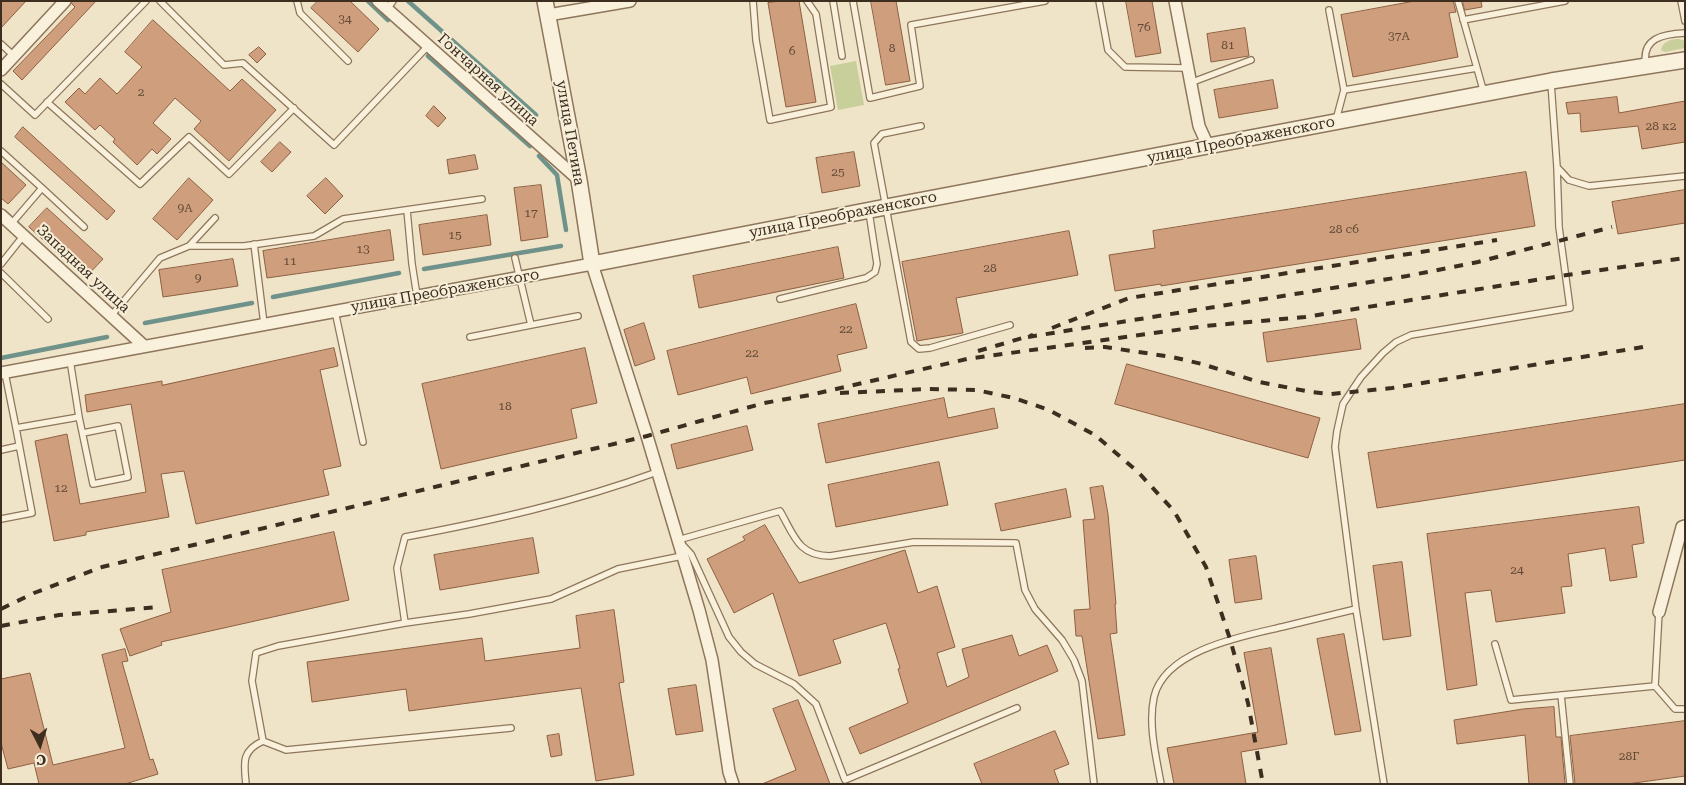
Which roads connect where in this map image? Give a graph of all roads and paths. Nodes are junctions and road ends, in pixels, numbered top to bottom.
1 (65, 1) edge
2 (146, 1) edge
3 (160, 1) edge
4 (296, 1) edge
5 (378, 1) edge
6 (630, 1) edge
7 (753, 1) edge
8 (807, 1) edge
9 (833, 1) edge
10 (853, 1) edge
11 (1045, 1) edge
12 (1099, 1) edge
13 (1175, 1) edge
14 (1458, 1) edge
15 (1565, 1) edge
16 (1681, 1) edge
17 (390, 5) edge
18 (547, 8) edge
19 (1329, 10) dead end
20 (1463, 20) junction
21 (1685, 21) edge
22 (1685, 33) edge
23 (1, 44) edge
24 (428, 46) junction
25 (14, 56) junction
26 (842, 56) dead end
27 (1251, 60) dead end
28 (1685, 60) edge
29 (348, 61) dead end
30 (1646, 66) junction
31 (1187, 68) junction
32 (1477, 68) junction
33 (1, 70) edge
34 (1551, 81) junction
35 (1190, 83) junction
36 (1, 84) edge
37 (1344, 90) junction
38 (1484, 94) junction
39 (47, 102) junction
40 (294, 108) junction
41 (1335, 122) junction
42 (921, 126) dead end
43 (1208, 146) junction
44 (1, 151) edge
45 (1557, 167) junction
46 (1685, 176) edge
47 (579, 180) junction
48 (42, 188) junction
49 (482, 199) dead end
50 (886, 207) junction
51 (407, 210) junction
52 (868, 210) junction
53 (1, 215) edge
54 (215, 218) dead end
55 (12, 224) junction
56 (84, 227) dead end
57 (24, 235) junction
58 (254, 244) junction
59 (189, 246) junction
60 (515, 258) dead end
61 (1, 264) edge
62 (592, 264) junction
63 (1, 273) edge
64 (519, 278) junction
65 (416, 296) junction
66 (780, 299) dead end
67 (335, 312) junction
68 (112, 316) junction
69 (578, 316) dead end
70 (48, 319) dead end
71 (264, 324) junction
72 (531, 325) junction
73 (1010, 325) dead end
74 (470, 337) dead end
75 (144, 346) junction
76 (70, 360) junction
77 (3, 373) edge
78 (79, 416) junction
79 (16, 428) junction
80 (83, 433) junction
81 (363, 442) dead end
82 (19, 446) junction
83 (1, 450) edge
84 (657, 472) junction
85 (1, 519) edge
86 (1685, 526) edge
87 (678, 540) junction
88 (682, 556) junction
89 (1356, 609) junction
90 (1659, 612) joint
91 (405, 622) junction
92 (1495, 644) dead end
93 (1656, 686) junction
94 (1561, 695) junction
95 (1017, 708) dead end
96 (1685, 709) edge
97 (511, 728) dead end
98 (263, 741) junction
99 (246, 784) edge
100 (732, 784) edge
101 (1094, 784) edge
102 (1161, 784) edge
103 (1384, 784) edge
104 (1570, 784) edge

1 - 25 street
2 - 39 lane
3 - 40 lane
4 - 29 lane
5 - 17 street, Гончарная улица
6 - 18 street
7 - 8 lane
9 - 26 lane
10 - 11 lane
12 - 31 lane
13 - 31 street
14 - 20 lane
15 - 20 lane
16 - 21 lane
17 - 24 street, Гончарная улица
18 - 47 street, улица Петина
19 - 37 lane
20 - 32 lane
22 - 30 lane
23 - 25 lane
24 - 40 lane
24 - 47 street, Гончарная улица
25 - 33 street
27 - 35 lane
28 - 30 street, улица Преображенского
30 - 34 street, улица Преображенского
31 - 35 street
32 - 37 lane
32 - 38 lane
34 - 38 street, улица Преображенского
34 - 45 lane
35 - 43 street
36 - 39 lane
37 - 41 lane
38 - 41 street, улица Преображенского
39 - 40 lane
41 - 43 street, улица Преображенского
42 - 50 lane
43 - 50 street, улица Преображенского
44 - 48 lane
45 - 46 lane
45 - 89 lane
47 - 62 street, улица Петина
48 - 55 lane
48 - 56 lane
49 - 51 lane
50 - 52 street, улица Преображенского
50 - 73 lane
51 - 58 lane
51 - 65 lane
52 - 62 street, улица Преображенского
52 - 66 lane
53 - 55 street, Западная улица
54 - 59 lane
55 - 57 street, Западная улица
57 - 61 lane
57 - 68 street, Западная улица
58 - 59 lane
58 - 71 lane
59 - 68 lane
60 - 64 lane
62 - 64 street, улица Преображенского
62 - 84 street
63 - 70 lane
64 - 65 street, улица Преображенского
64 - 72 lane
65 - 67 street, улица Преображенского
67 - 71 street, улица Преображенского
67 - 81 lane
68 - 75 street, Западная улица
69 - 72 lane
71 - 75 street, улица Преображенского
72 - 74 lane
75 - 76 street, улица Преображенского
76 - 77 street, улица Преображенского
76 - 78 lane
77 - 79 lane
78 - 79 lane
78 - 80 lane
79 - 82 lane
80 - 80 lane
82 - 83 lane
82 - 85 lane
84 - 87 street
84 - 91 lane
86 - 90 street
87 - 88 street
87 - 95 lane
87 - 101 lane
88 - 91 lane
88 - 100 street
89 - 102 lane
89 - 103 lane
90 - 93 lane
91 - 98 lane
92 - 94 lane
93 - 94 lane
93 - 96 lane
94 - 104 lane
97 - 98 lane
98 - 99 lane

